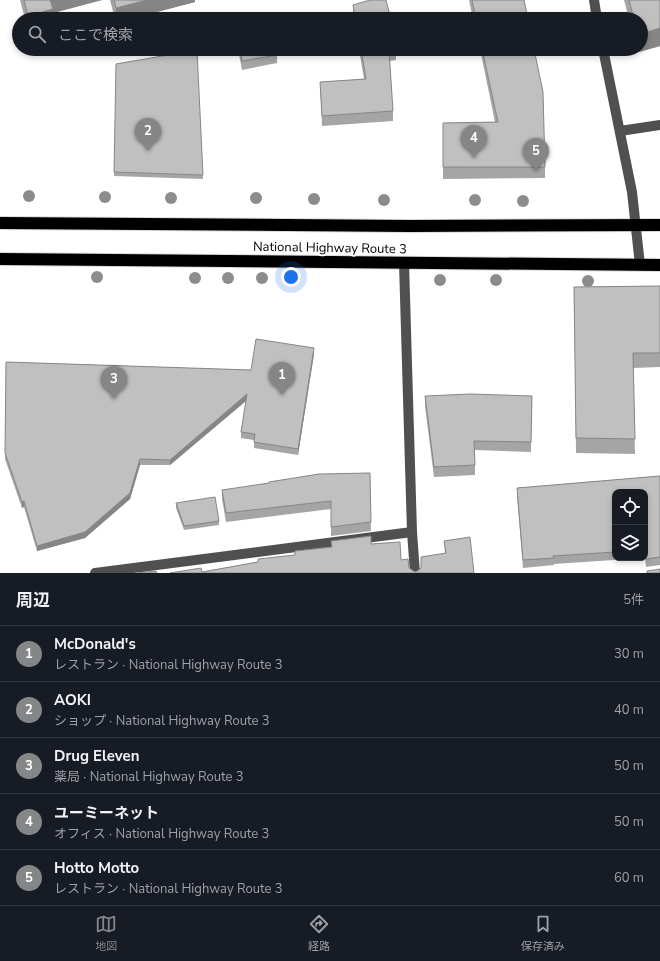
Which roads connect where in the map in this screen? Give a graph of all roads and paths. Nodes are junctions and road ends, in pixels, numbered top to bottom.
1 (594, 0) edge
2 (597, 12) edge
3 (604, 56) edge
4 (660, 125) edge
5 (620, 131) junction
6 (0, 223) edge
7 (660, 225) edge
8 (636, 226) junction
9 (0, 259) edge
10 (404, 263) junction
11 (640, 265) junction
12 (660, 265) edge
13 (412, 532) junction
14 (95, 573) edge
15 (415, 573) edge

1 - 2 street
3 - 5 street
4 - 5 street
5 - 8 street
6 - 8 highway, National Highway Route 3
7 - 8 highway, National Highway Route 3
8 - 11 street
9 - 10 highway, National Highway Route 3
10 - 11 highway, National Highway Route 3
10 - 13 street
11 - 12 highway, National Highway Route 3
13 - 14 street
13 - 15 street

